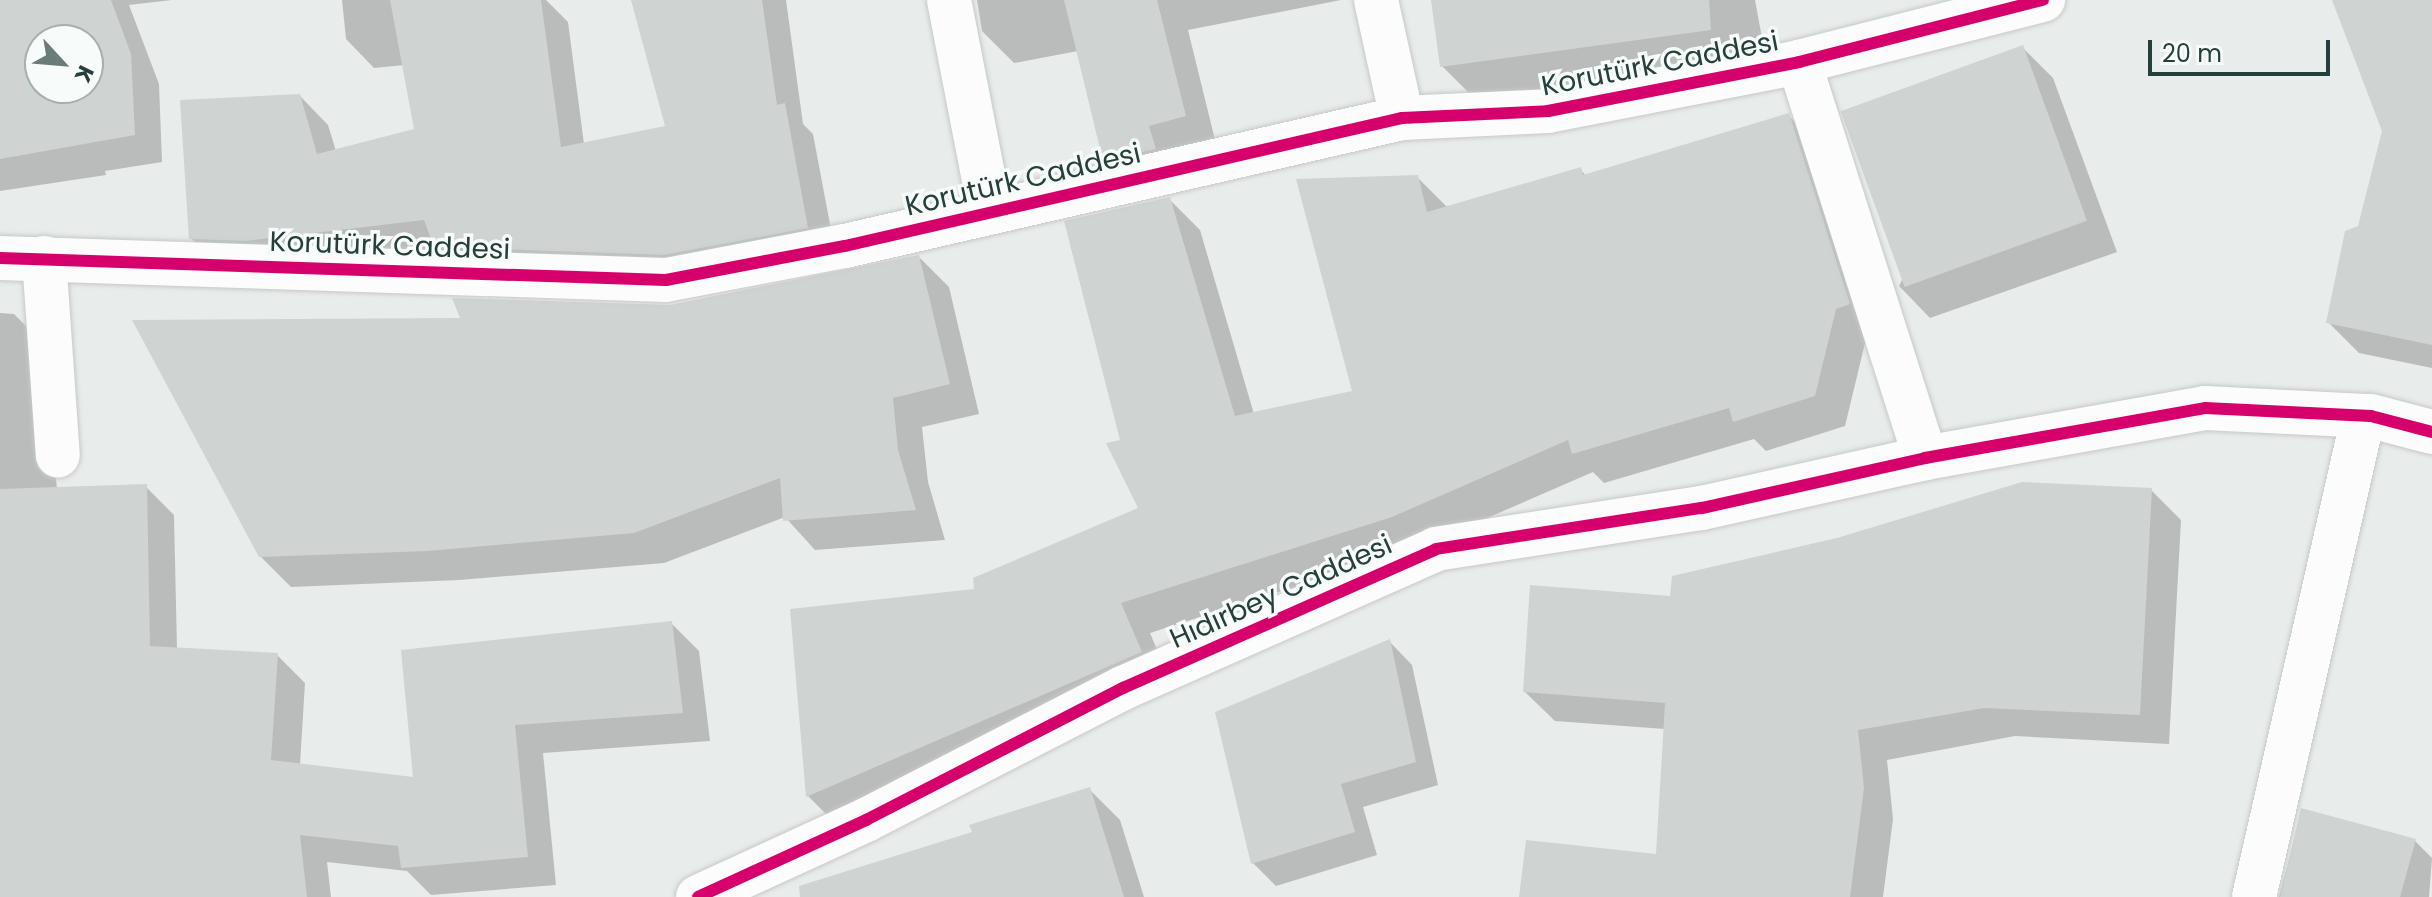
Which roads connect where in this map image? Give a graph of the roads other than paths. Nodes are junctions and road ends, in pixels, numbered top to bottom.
1 (949, 0) edge
2 (1376, 0) edge
3 (2043, 0) edge
4 (1799, 62) junction
5 (1402, 118) junction
6 (990, 211) junction
7 (0, 258) edge
8 (44, 258) junction
9 (2363, 416) junction
10 (2432, 432) edge
11 (58, 456) dead end
12 (1925, 458) junction
13 (698, 897) edge
14 (2254, 897) edge

1 - 6 street
2 - 5 street
3 - 4 street, Korutürk Caddesi
4 - 5 street, Korutürk Caddesi
4 - 12 street
5 - 6 street, Korutürk Caddesi
6 - 8 street, Korutürk Caddesi
7 - 8 street, Korutürk Caddesi
8 - 11 street
9 - 10 street, Hıdırbey Caddesi
9 - 12 street, Hıdırbey Caddesi
9 - 14 street
12 - 13 street, Hıdırbey Caddesi

